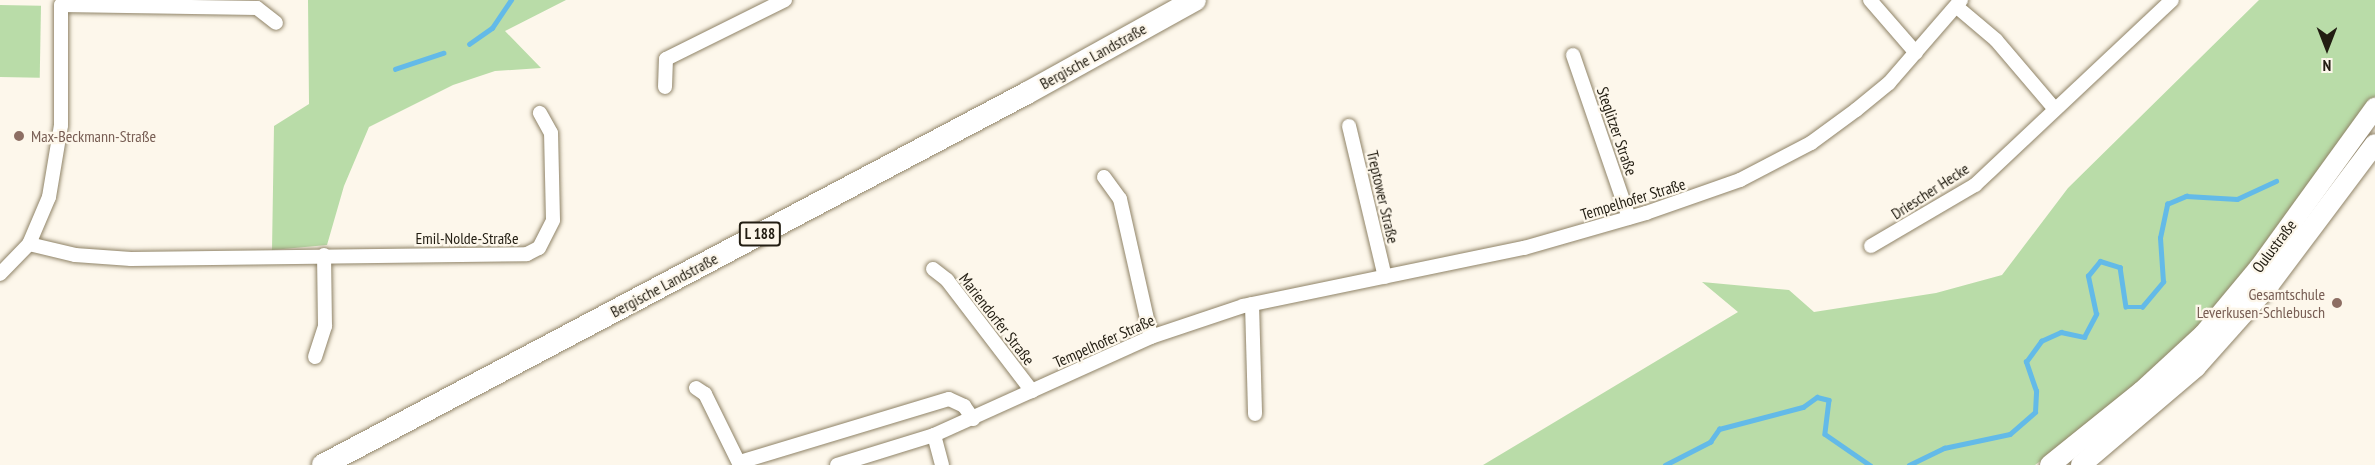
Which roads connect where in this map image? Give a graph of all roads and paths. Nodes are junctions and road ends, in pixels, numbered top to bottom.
1 (785, 0) edge
2 (1195, 0) edge
3 (1870, 0) edge
4 (2172, 0) edge
5 (58, 2) edge
6 (1959, 3) edge
7 (276, 23) dead end
8 (1916, 53) junction
9 (1573, 55) dead end
10 (665, 87) dead end
11 (2053, 107) junction
12 (2375, 108) edge
13 (540, 113) dead end
14 (1349, 126) dead end
15 (2375, 144) edge
16 (1104, 177) dead end
17 (1629, 218) junction
18 (29, 244) junction
19 (1871, 246) dead end
20 (324, 255) junction
21 (933, 269) dead end
22 (0, 274) edge
23 (1385, 277) junction
24 (1252, 304) junction
25 (1151, 337) junction
26 (315, 357) dead end
27 (696, 388) dead end
28 (1032, 391) junction
29 (1255, 414) dead end
30 (973, 419) junction
31 (934, 435) junction
32 (740, 464) edge
33 (323, 465) edge
34 (837, 465) edge
35 (942, 465) edge
36 (2050, 465) edge
37 (2081, 465) edge

1 - 10 street
2 - 33 main road, Bergische Landstraße / L 188
3 - 8 street
4 - 11 street, Driescher Hecke
5 - 7 street
5 - 18 street
6 - 8 street, Tempelhofer Straße
6 - 11 street
8 - 17 street, Tempelhofer Straße
9 - 17 street, Steglitzer Straße
11 - 19 street, Driescher Hecke
12 - 36 main road, Oulustraße
13 - 20 street, Emil-Nolde-Straße
14 - 23 street, Treptower Straße
15 - 37 main road, Oulustraße
16 - 25 street
17 - 23 street, Tempelhofer Straße
18 - 20 street, Emil-Nolde-Straße
18 - 22 street
20 - 26 street
21 - 28 street, Mariendorfer Straße
23 - 24 street, Tempelhofer Straße
24 - 25 street, Tempelhofer Straße
24 - 29 street
25 - 28 street, Tempelhofer Straße
27 - 32 street
28 - 30 street, Tempelhofer Straße
30 - 31 street, Tempelhofer Straße
30 - 32 street
31 - 34 street, Tempelhofer Straße
31 - 35 street

